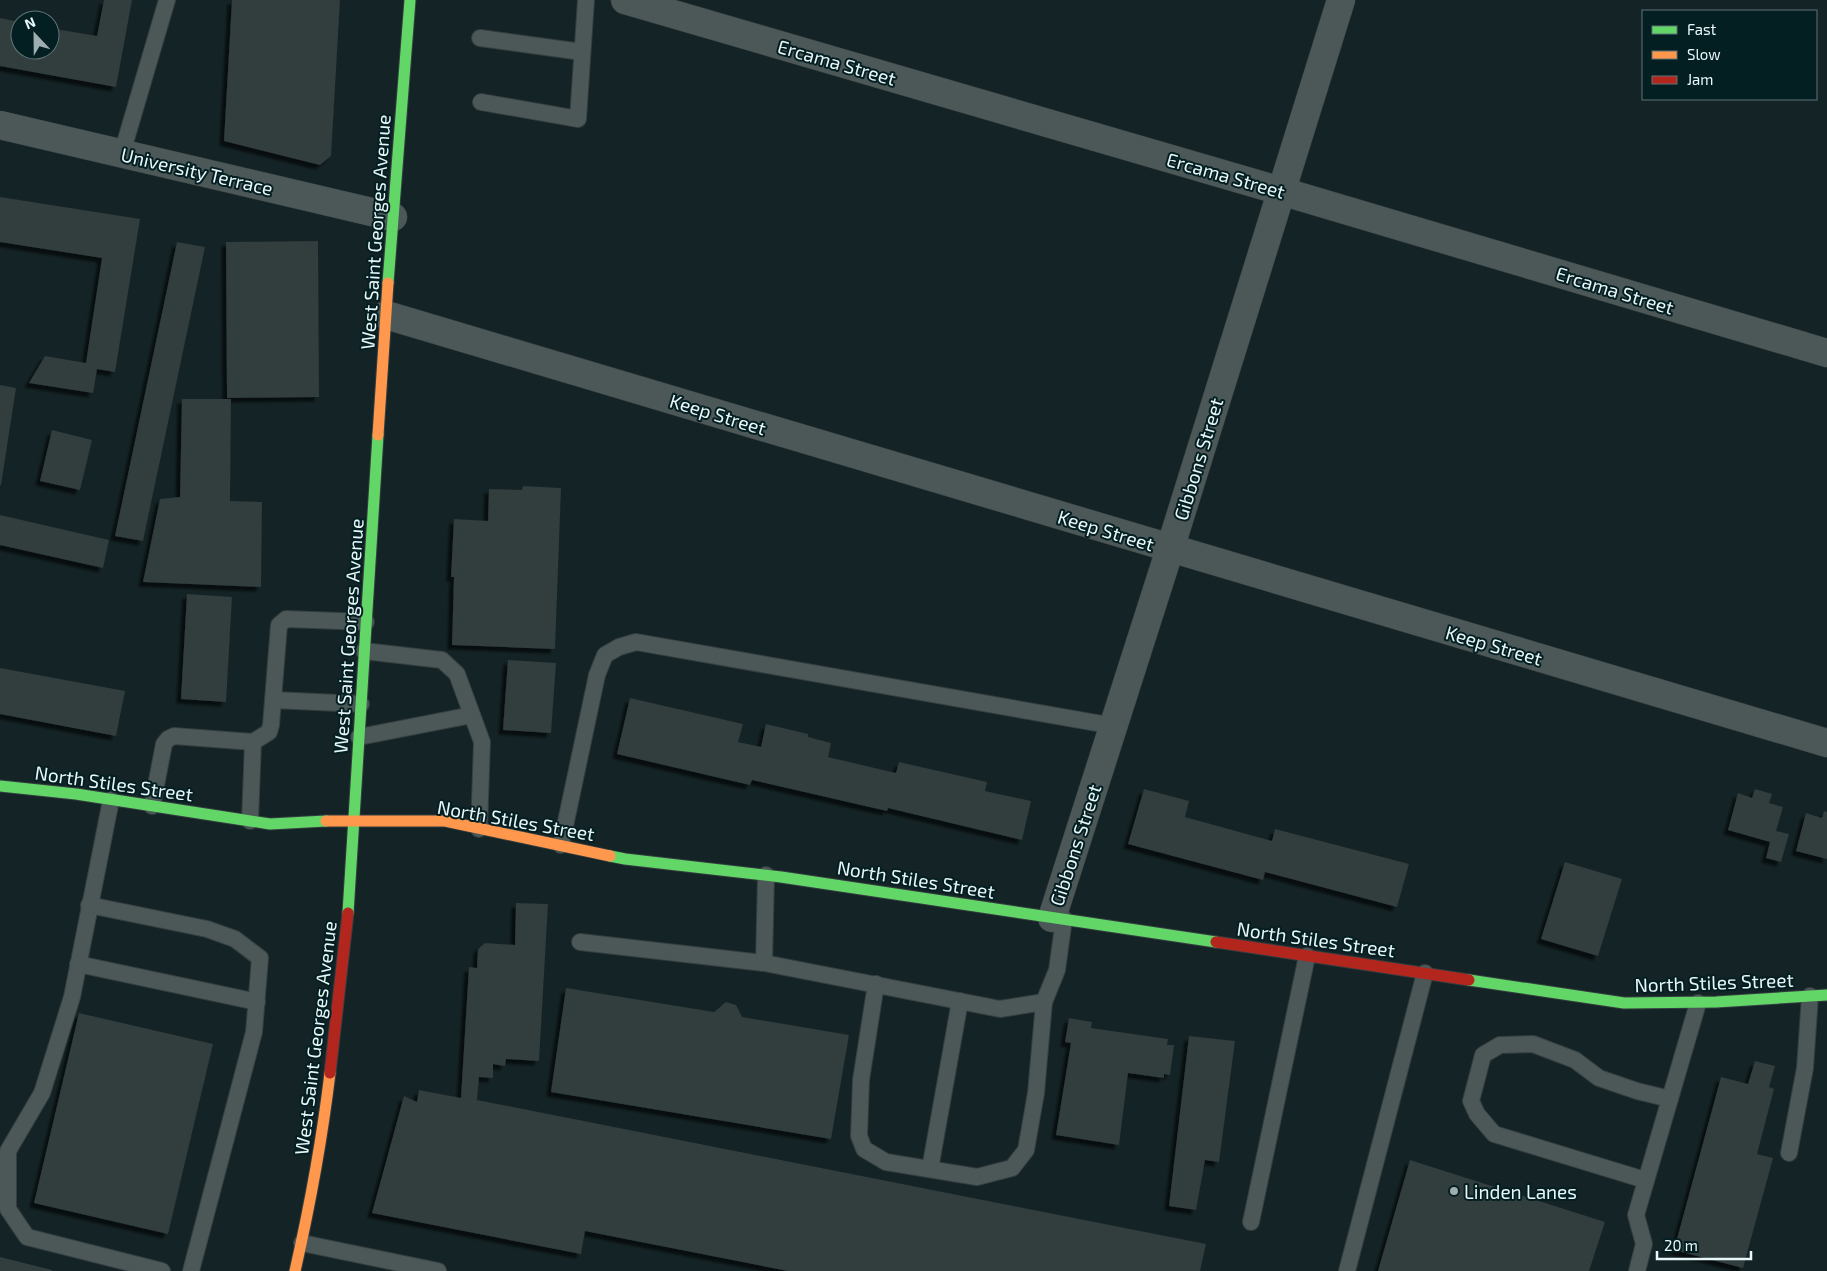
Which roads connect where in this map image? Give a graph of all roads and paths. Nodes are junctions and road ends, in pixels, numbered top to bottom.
1 (167, 0) edge
2 (410, 0) edge
3 (586, 0) edge
4 (625, 0) edge
5 (1341, 0) edge
6 (480, 38) dead end
7 (582, 52) junction
8 (481, 102) dead end
9 (0, 125) edge
10 (122, 154) junction
11 (1281, 191) junction
12 (393, 217) junction
13 (386, 315) junction
14 (1827, 353) edge
15 (1170, 549) junction
16 (366, 622) junction
17 (364, 651) junction
18 (273, 700) junction
19 (361, 704) junction
20 (472, 715) junction
21 (1114, 726) junction
22 (359, 737) junction
23 (253, 742) junction
24 (1827, 744) edge
25 (0, 786) edge
26 (111, 800) junction
27 (152, 806) junction
28 (250, 820) junction
29 (354, 820) junction
30 (479, 829) junction
31 (562, 845) junction
32 (766, 875) junction
33 (90, 905) junction
34 (1058, 918) junction
35 (580, 942) dead end
36 (1307, 956) junction
37 (764, 963) junction
38 (78, 964) junction
39 (1425, 973) junction
40 (876, 984) junction
41 (1827, 995) edge
42 (1810, 996) junction
43 (960, 1001) junction
44 (257, 1002) junction
45 (1044, 1002) junction
46 (1698, 1003) junction
47 (1670, 1099) junction
48 (1789, 1153) dead end
49 (930, 1169) junction
50 (1645, 1180) junction
51 (1251, 1222) dead end
52 (302, 1242) junction
53 (162, 1271) edge
54 (191, 1271) edge
55 (295, 1271) edge
56 (438, 1271) edge
57 (1347, 1271) edge
58 (1636, 1271) edge

1 - 10 lane
2 - 12 main road, West Saint Georges Avenue
3 - 7 lane
4 - 11 street, Ercama Street
5 - 11 street, Gibbons Street
6 - 7 lane
7 - 8 lane
9 - 10 street, University Terrace
10 - 12 street, University Terrace
11 - 14 street, Ercama Street
11 - 15 street, Gibbons Street
12 - 13 main road, West Saint Georges Avenue
13 - 15 street, Keep Street
13 - 16 main road, West Saint Georges Avenue
15 - 21 street, Gibbons Street
15 - 24 street, Keep Street
16 - 17 main road, West Saint Georges Avenue
16 - 18 lane
17 - 19 main road, West Saint Georges Avenue
17 - 20 lane
18 - 19 lane
18 - 23 lane
19 - 22 main road, West Saint Georges Avenue
20 - 22 lane
20 - 30 lane
21 - 31 lane
21 - 34 street, Gibbons Street
22 - 29 main road, West Saint Georges Avenue
23 - 27 lane
23 - 28 lane
25 - 26 main road, North Stiles Street
26 - 27 main road, North Stiles Street
26 - 33 lane
27 - 28 main road, North Stiles Street
28 - 29 main road, North Stiles Street
29 - 30 main road, North Stiles Street
29 - 52 main road, West Saint Georges Avenue
30 - 31 main road, North Stiles Street
31 - 32 main road, North Stiles Street
32 - 34 main road, North Stiles Street
32 - 37 lane
33 - 38 lane
33 - 44 lane
34 - 36 main road, North Stiles Street
34 - 45 lane
35 - 37 lane
36 - 39 main road, North Stiles Street
36 - 51 lane
37 - 40 lane
38 - 44 lane
38 - 53 lane
39 - 46 main road, North Stiles Street
39 - 57 lane
40 - 43 lane
40 - 49 lane
41 - 42 main road, North Stiles Street
42 - 46 main road, North Stiles Street
42 - 48 lane
43 - 45 lane
43 - 49 lane
44 - 54 lane
45 - 49 lane
46 - 47 lane
47 - 50 lane
47 - 50 lane
50 - 58 lane
52 - 55 main road, West Saint Georges Avenue
52 - 56 lane

